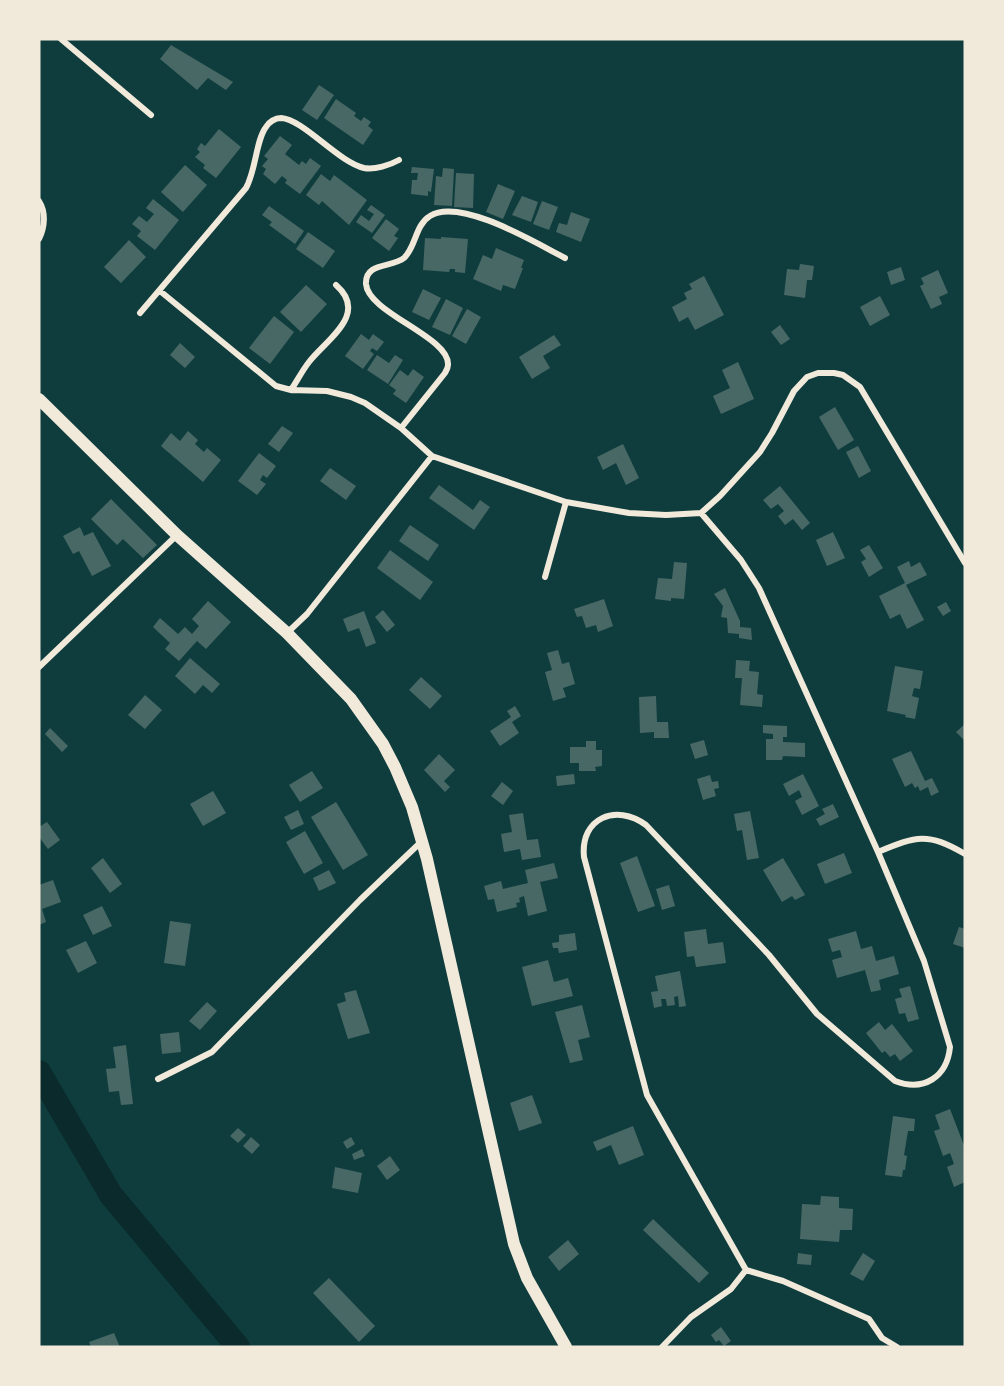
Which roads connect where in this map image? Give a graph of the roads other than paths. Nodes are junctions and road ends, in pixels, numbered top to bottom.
1 (61, 39) edge
2 (151, 115) dead end
3 (399, 160) dead end
4 (39, 201) edge
5 (39, 239) edge
6 (565, 258) dead end
7 (336, 285) dead end
8 (160, 291) junction
9 (140, 313) dead end
10 (291, 390) junction
11 (39, 399) edge
12 (401, 428) junction
13 (432, 456) junction
14 (566, 502) junction
15 (701, 513) junction
16 (177, 535) junction
17 (965, 563) edge
18 (544, 577) dead end
19 (287, 633) junction
20 (39, 667) edge
21 (422, 841) junction
22 (878, 852) junction
23 (965, 854) edge
24 (158, 1079) dead end
25 (746, 1269) junction
26 (566, 1347) edge
27 (662, 1347) edge
28 (897, 1347) edge

1 - 2 street
3 - 8 street
4 - 5 street
6 - 12 street
7 - 10 street
8 - 9 street
8 - 10 street
10 - 12 street
11 - 16 main road
12 - 13 street
13 - 14 street
13 - 19 street
14 - 15 street
14 - 18 street
15 - 17 street
15 - 22 street
16 - 19 main road
16 - 20 street
19 - 21 main road
21 - 24 street
21 - 26 main road
22 - 23 street
22 - 25 street
25 - 27 street
25 - 28 street

